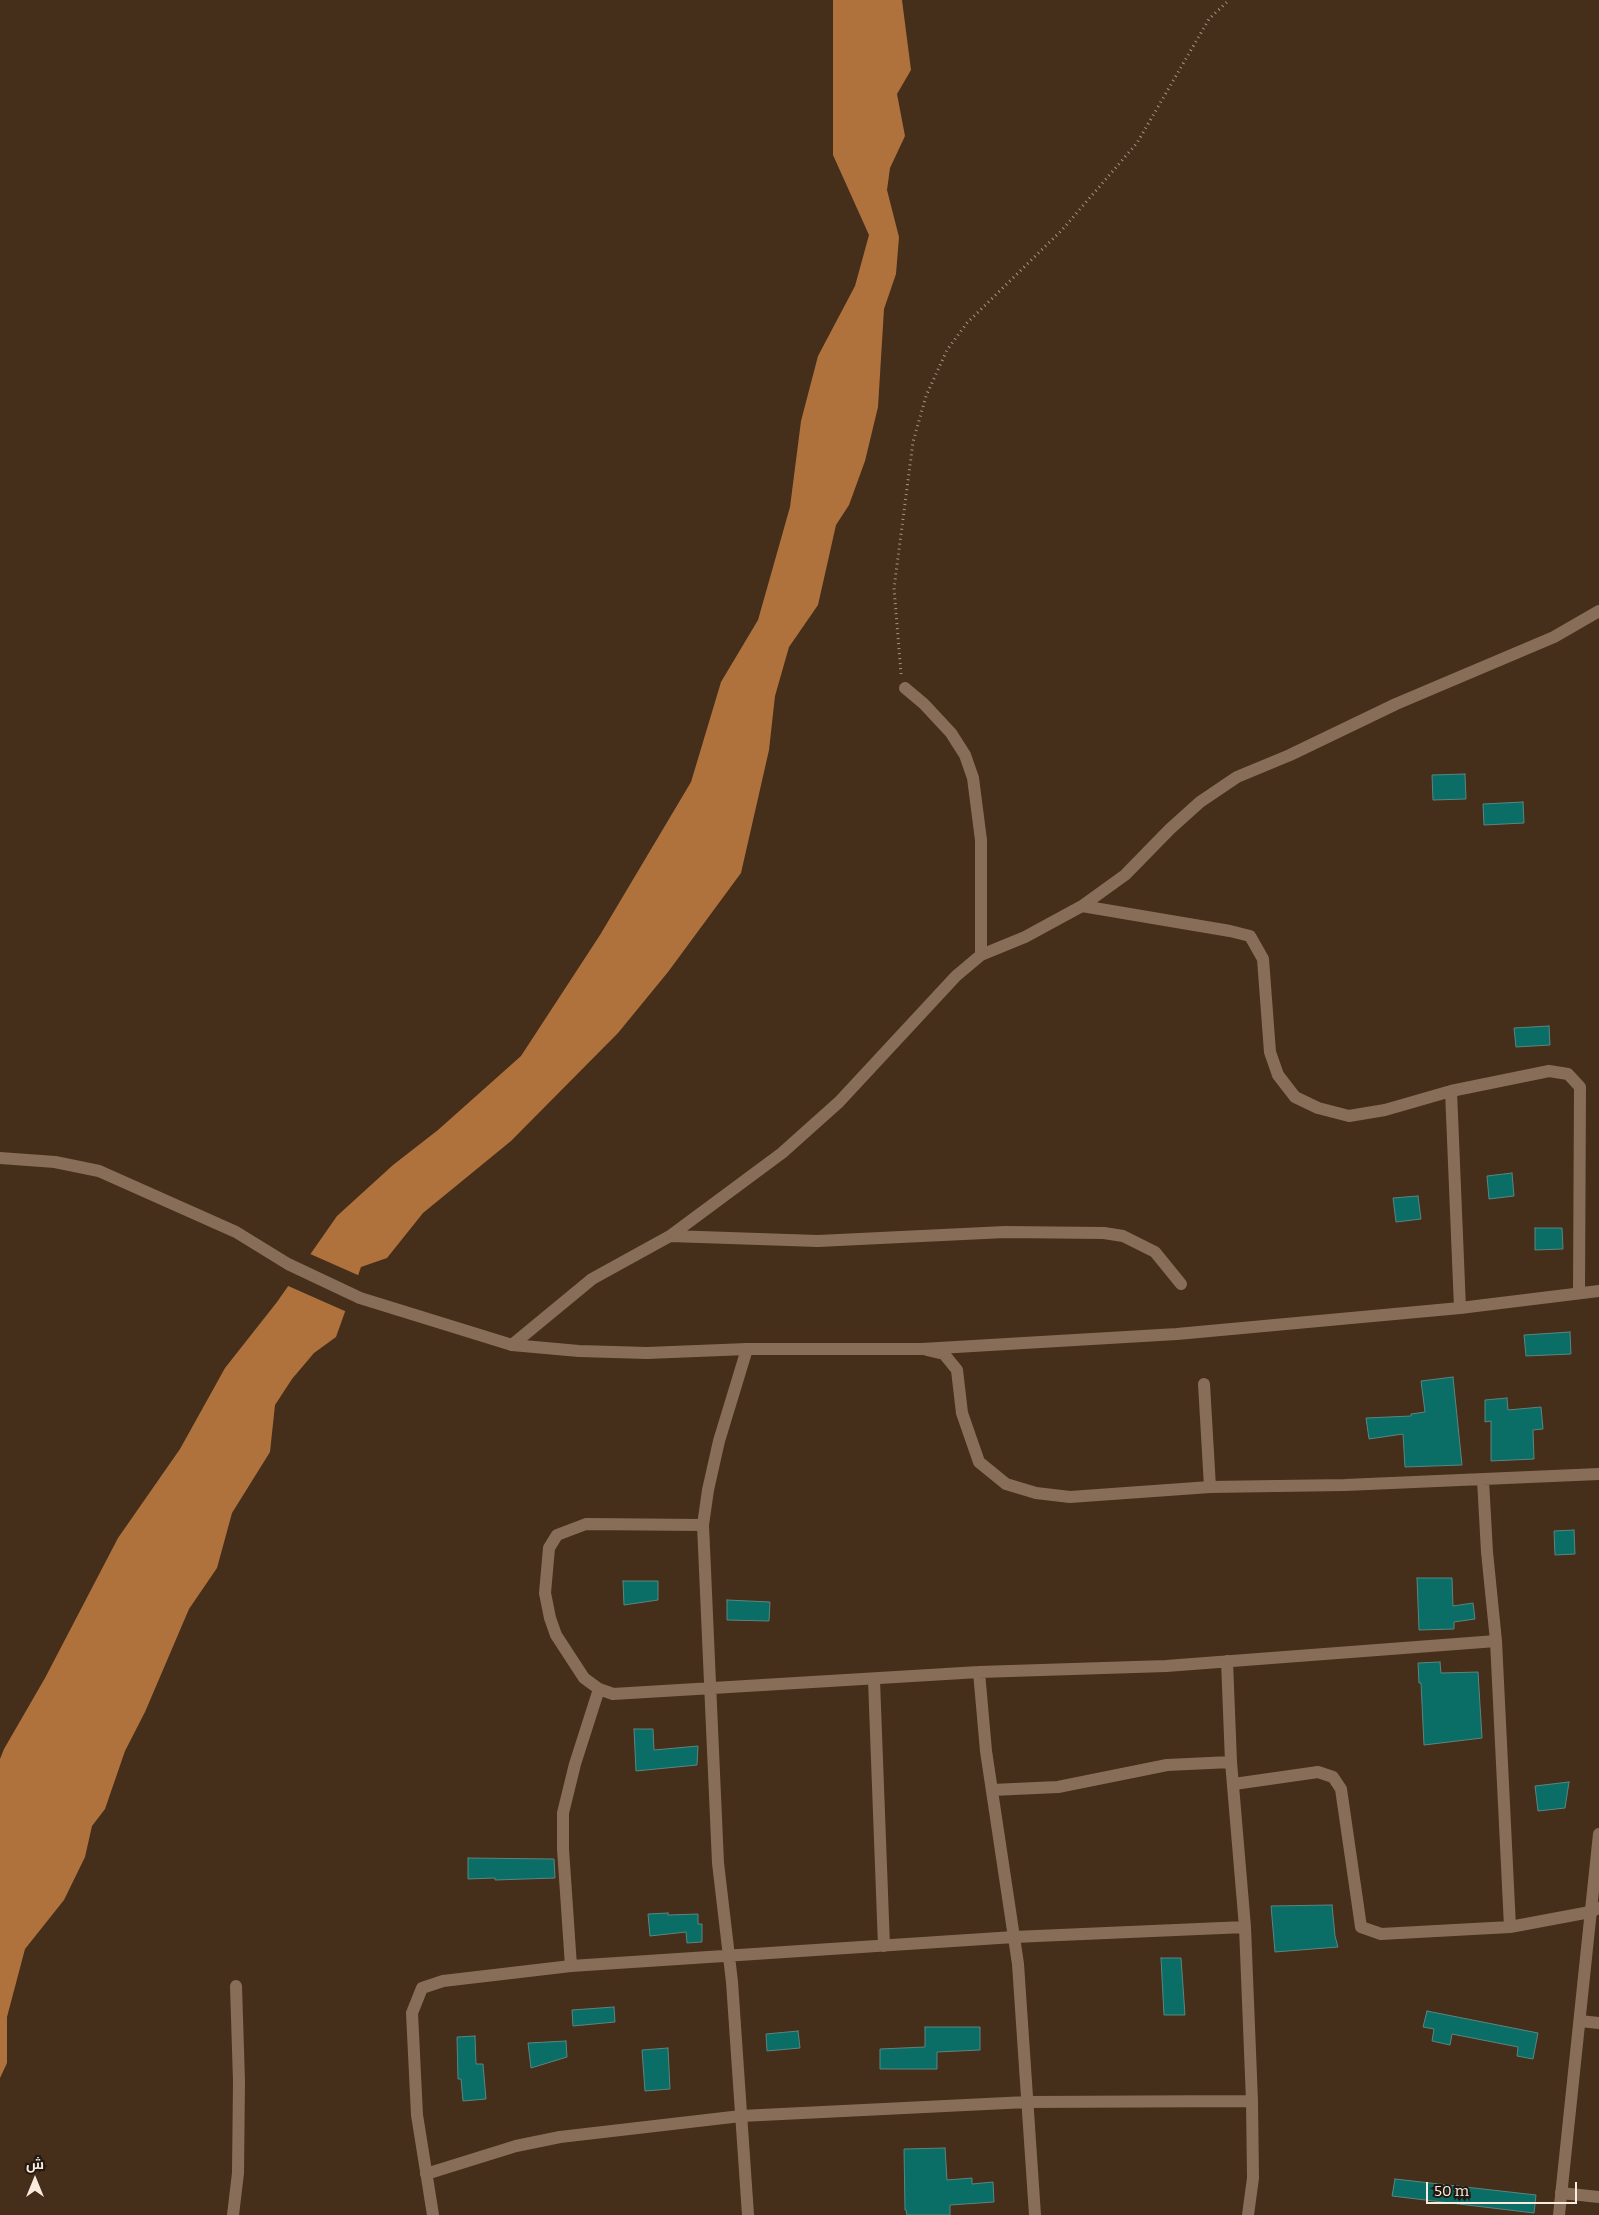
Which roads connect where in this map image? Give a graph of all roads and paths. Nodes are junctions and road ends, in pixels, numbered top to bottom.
1 (1229, 0) edge
2 (1599, 611) edge
3 (905, 688) joint
4 (1082, 906) junction
5 (981, 955) junction
6 (1451, 1091) junction
7 (0, 1158) edge
8 (670, 1236) junction
9 (1181, 1284) dead end
10 (1599, 1291) edge
11 (1579, 1293) junction
12 (1460, 1308) junction
13 (512, 1345) junction
14 (747, 1349) junction
15 (922, 1349) junction
16 (1204, 1384) dead end
17 (1599, 1474) edge
18 (1483, 1480) junction
19 (1210, 1487) junction
20 (703, 1525) junction
21 (1496, 1641) junction
22 (1227, 1661) junction
23 (980, 1672) junction
24 (874, 1680) junction
25 (599, 1689) junction
26 (710, 1689) junction
27 (1231, 1762) junction
28 (1234, 1784) junction
29 (992, 1790) junction
30 (1599, 1834) edge
31 (1594, 1910) edge
32 (1245, 1927) junction
33 (1510, 1927) junction
34 (1014, 1937) junction
35 (884, 1946) junction
36 (729, 1956) junction
37 (571, 1966) junction
38 (236, 1986) dead end
39 (1580, 2021) junction
40 (1599, 2023) edge
41 (1252, 2101) junction
42 (1027, 2102) junction
43 (741, 2116) junction
44 (426, 2174) junction
45 (1561, 2193) junction
46 (1599, 2197) edge
47 (234, 2215) edge
48 (433, 2215) edge
49 (748, 2215) edge
50 (1035, 2215) edge
51 (1248, 2215) edge
52 (1559, 2215) edge

1 - 3 path
2 - 4 street
3 - 5 street
4 - 5 street
4 - 6 street
5 - 8 street
6 - 11 street
6 - 12 street
7 - 13 street
8 - 9 street
8 - 13 street
10 - 11 street
11 - 12 street
12 - 15 street
13 - 14 street
14 - 15 street
14 - 20 street
15 - 19 street
16 - 19 street
17 - 18 street
18 - 19 street
18 - 21 street
20 - 25 street
20 - 26 street
21 - 22 street
21 - 33 street
22 - 23 street
22 - 27 street
23 - 24 street
23 - 29 street
24 - 26 street
24 - 35 street
25 - 26 street
25 - 37 street
26 - 36 street
27 - 28 street
27 - 29 street
28 - 32 street
28 - 33 street
29 - 34 street
30 - 31 street
31 - 33 street
31 - 39 street
32 - 34 street
32 - 41 street
34 - 35 street
34 - 42 street
35 - 36 street
36 - 37 street
36 - 43 street
37 - 44 street
38 - 47 street
39 - 40 street
39 - 45 street
41 - 42 street
41 - 51 street
42 - 43 street
42 - 50 street
43 - 44 street
43 - 49 street
44 - 48 street
45 - 46 street
45 - 52 street

